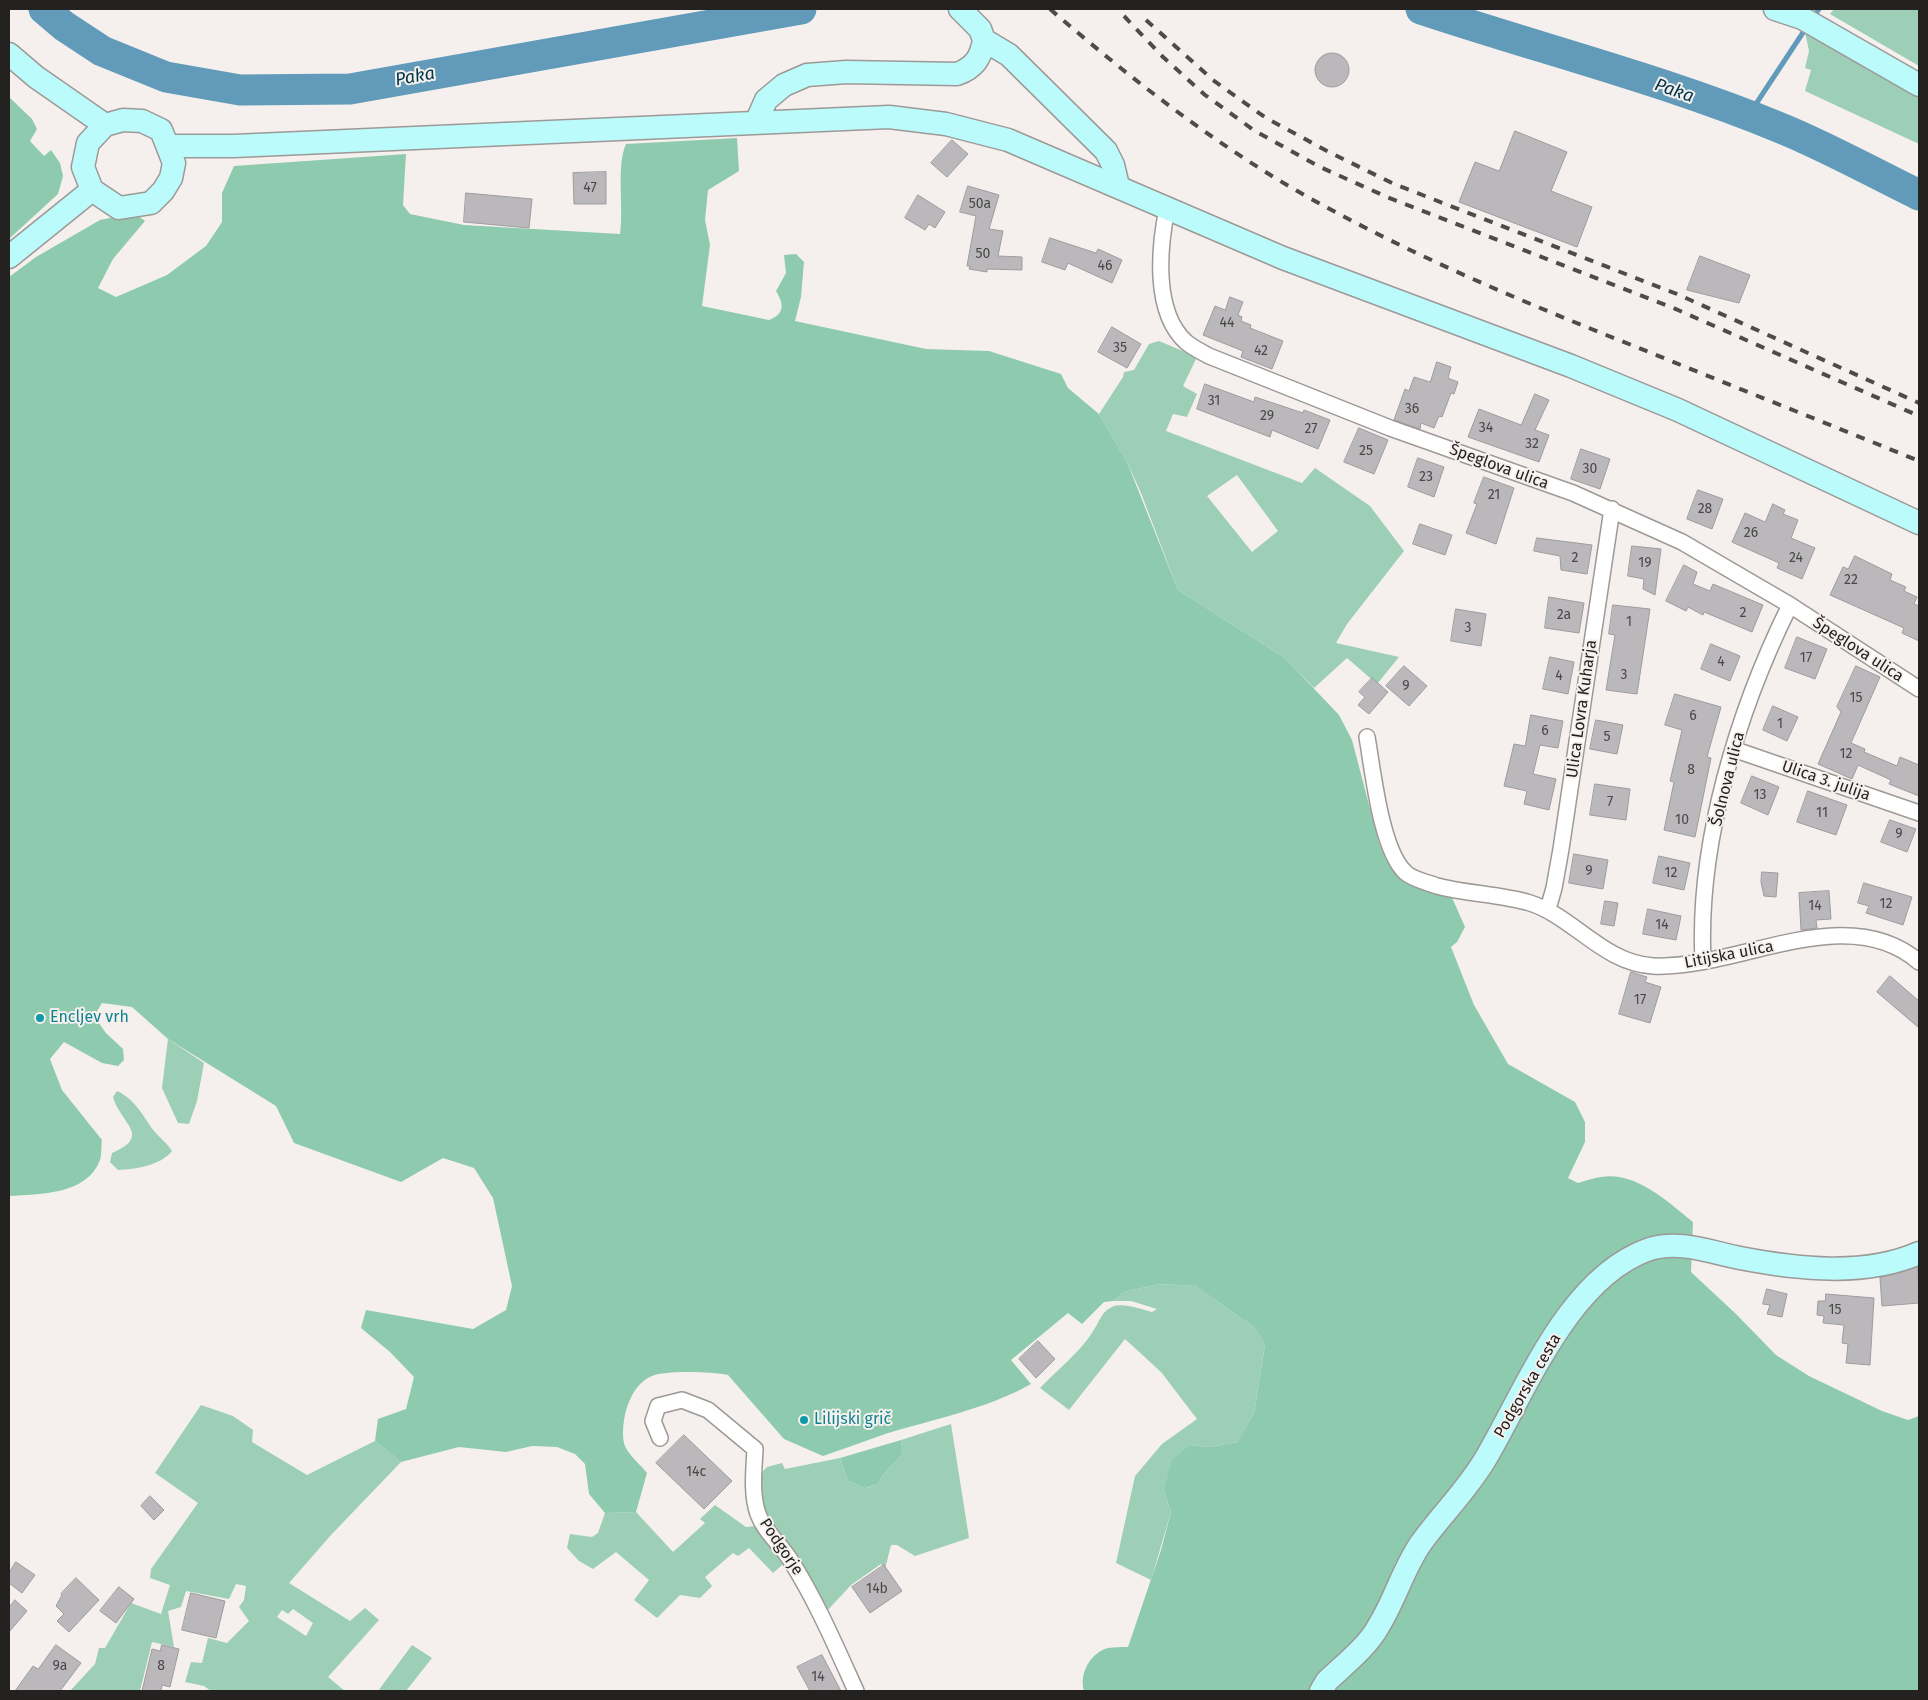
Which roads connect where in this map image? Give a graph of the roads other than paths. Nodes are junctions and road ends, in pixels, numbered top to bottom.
1 (1775, 9) edge
2 (965, 14) edge
3 (984, 40) junction
4 (9, 54) edge
5 (1919, 85) edge
6 (756, 123) junction
7 (105, 125) junction
8 (169, 146) junction
9 (1118, 186) junction
10 (92, 190) junction
11 (1167, 209) junction
12 (9, 256) edge
13 (1612, 509) junction
14 (1919, 522) edge
15 (1790, 605) junction
16 (1919, 689) edge
17 (1366, 737) dead end
18 (1733, 749) junction
19 (1919, 813) edge
20 (1548, 908) junction
21 (1703, 961) junction
22 (1919, 962) edge
23 (1919, 1253) edge
24 (660, 1438) dead end
25 (856, 1691) edge
26 (1321, 1691) edge

1 - 5 main road
2 - 3 main road
3 - 6 main road
3 - 9 main road
4 - 7 main road
6 - 8 main road
6 - 9 main road
7 - 8 main road
7 - 10 main road
8 - 10 main road
9 - 11 main road
10 - 12 main road
11 - 13 street, Špeglova ulica
11 - 14 main road
13 - 15 street, Špeglova ulica
13 - 20 street, Ulica Lovra Kuharja
15 - 16 street, Špeglova ulica
15 - 18 street, Šolnova ulica
17 - 20 street
18 - 19 street, Ulica 3. julija
18 - 21 street, Šolnova ulica
20 - 21 street, Litijska ulica
21 - 22 street, Litijska ulica
23 - 26 main road, Podgorska cesta
24 - 25 street, Podgorje

